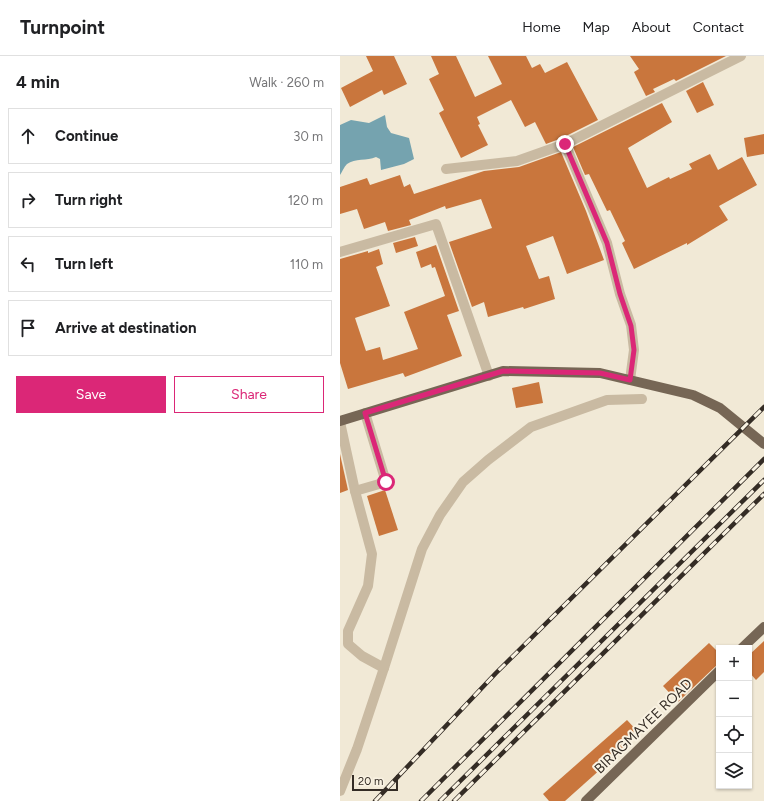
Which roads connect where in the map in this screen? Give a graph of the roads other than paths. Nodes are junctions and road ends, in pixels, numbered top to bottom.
1 (741, 56) edge
2 (565, 144) junction
3 (446, 169) dead end
4 (340, 252) edge
5 (489, 376) junction
6 (630, 380) junction
7 (642, 399) dead end
8 (365, 413) junction
9 (340, 422) edge
10 (764, 444) edge
11 (355, 491) junction
12 (764, 627) edge
13 (745, 645) edge
14 (384, 668) junction
15 (716, 674) edge
16 (340, 791) edge
17 (586, 801) edge

1 - 2 street
2 - 3 street
2 - 6 street
4 - 5 street
5 - 6 main road
5 - 8 main road
6 - 10 main road
7 - 14 street
8 - 9 main road
8 - 11 street
9 - 11 street
11 - 14 street
12 - 13 main road
14 - 16 street
15 - 17 main road, BIRAGMAYEE ROAD

